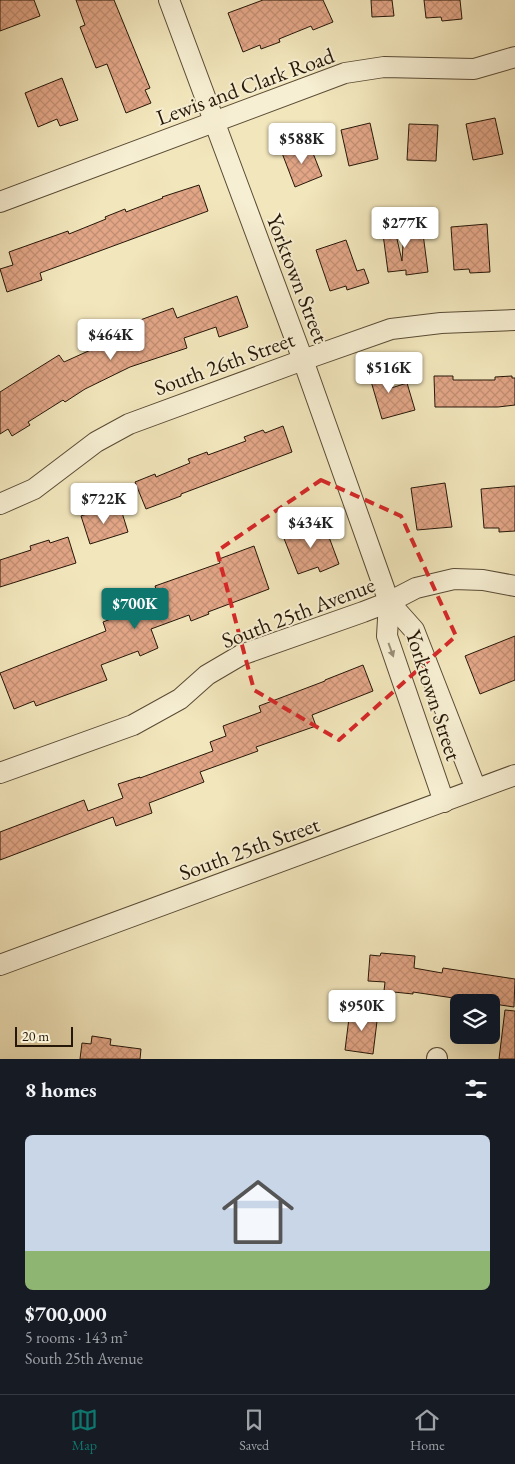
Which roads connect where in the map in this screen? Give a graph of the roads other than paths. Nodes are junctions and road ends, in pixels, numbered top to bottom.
1 (169, 0) edge
2 (515, 57) edge
3 (214, 123) junction
4 (0, 202) edge
5 (515, 320) edge
6 (303, 360) junction
7 (0, 504) edge
8 (515, 586) edge
9 (389, 602) junction
10 (0, 773) edge
11 (515, 775) edge
12 (476, 789) junction
13 (444, 802) junction
14 (0, 965) edge

1 - 3 street, Yorktown Street
2 - 3 street, Lewis and Clark Road
3 - 4 street, Lewis and Clark Road
3 - 6 street, Yorktown Street
5 - 6 street, South 26th Street
6 - 7 street, South 26th Street
6 - 9 street, Yorktown Street
8 - 9 street, South 25th Avenue
9 - 10 street, South 25th Avenue
9 - 12 street, Yorktown Street
9 -> 13 street, Yorktown Street
11 - 12 street, South 25th Street
12 - 13 street, South 25th Street
13 - 14 street, South 25th Street

